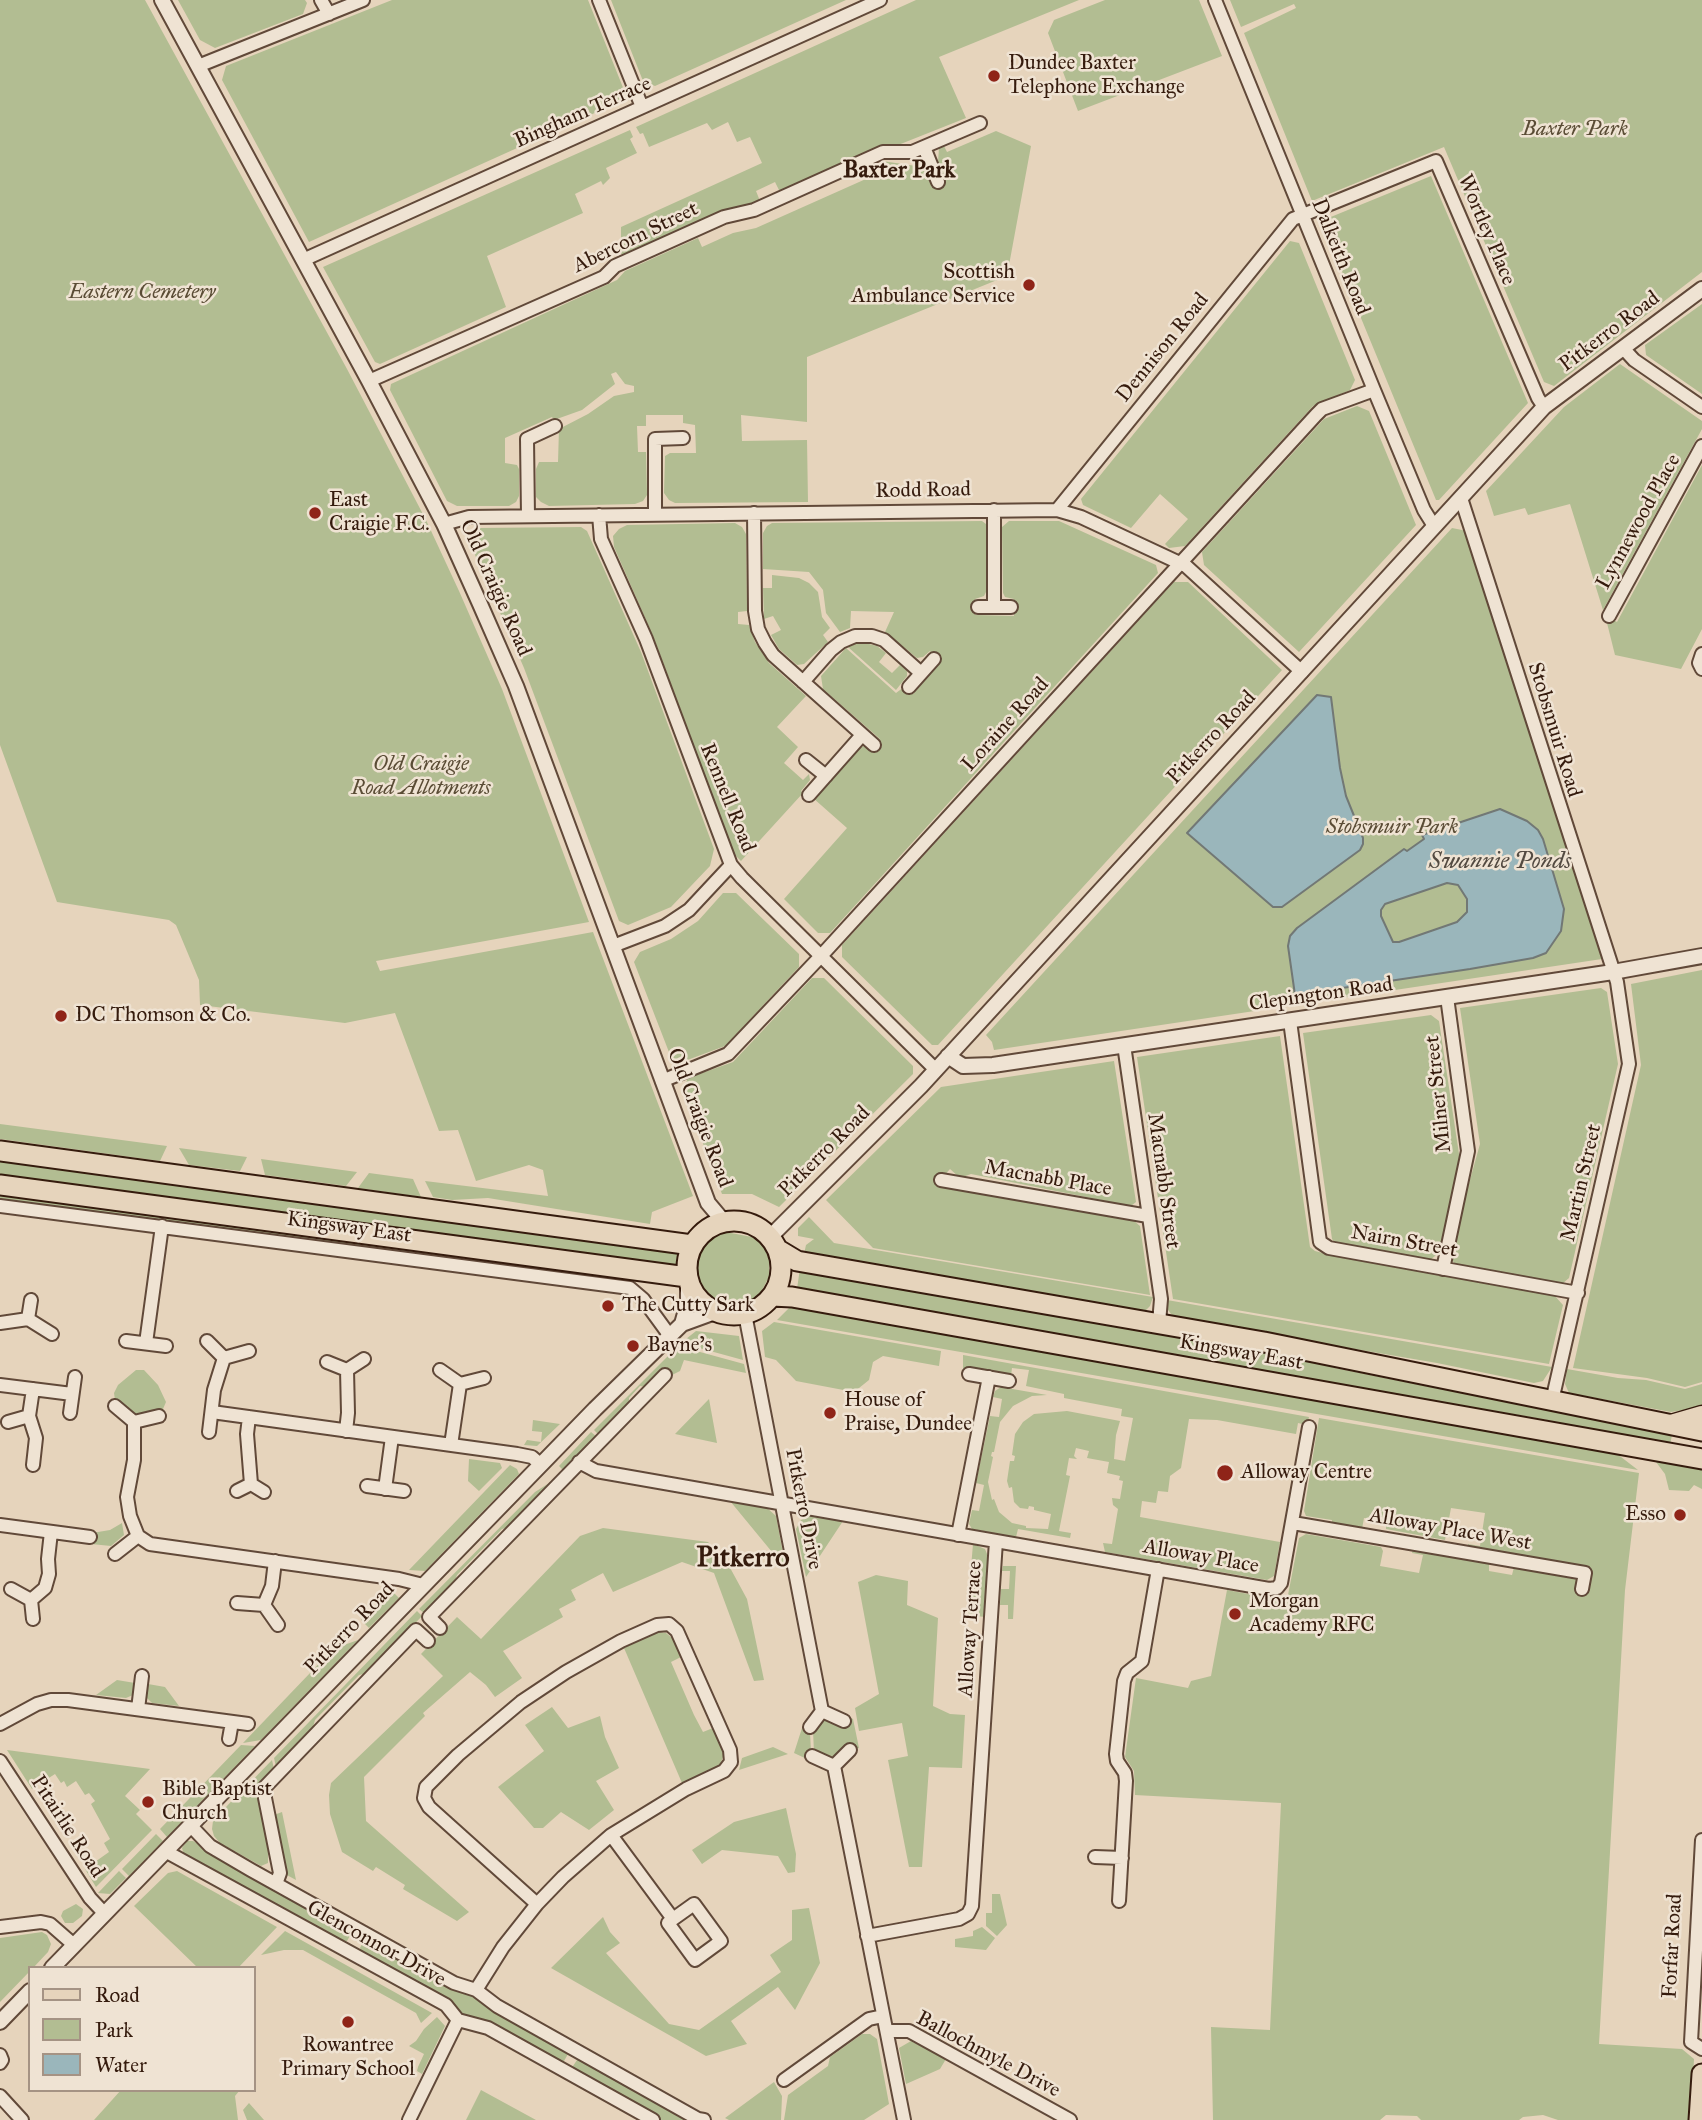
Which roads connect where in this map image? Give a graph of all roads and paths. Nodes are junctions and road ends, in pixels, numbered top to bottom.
1 (162, 0) edge
2 (321, 0) edge
3 (363, 0) edge
4 (599, 0) edge
5 (880, 0) edge
6 (1215, 0) edge
7 (329, 14) junction
8 (198, 66) junction
9 (642, 107) junction
10 (980, 123) dead end
11 (924, 147) junction
12 (938, 181) dead end
13 (1303, 216) junction
14 (303, 260) junction
15 (1702, 289) edge
16 (1623, 348) junction
17 (369, 381) junction
18 (1374, 390) junction
19 (1544, 407) junction
20 (1702, 407) edge
21 (555, 426) dead end
22 (683, 438) dead end
23 (1702, 446) edge
24 (1461, 498) junction
25 (994, 510) junction
26 (1057, 510) junction
27 (754, 513) junction
28 (655, 514) junction
29 (599, 515) junction
30 (528, 516) junction
31 (444, 524) junction
32 (1434, 526) junction
33 (1179, 564) junction
34 (978, 607) dead end
35 (994, 607) junction
36 (1011, 607) dead end
37 (1609, 616) dead end
38 (934, 659) dead end
39 (1302, 672) junction
40 (921, 673) junction
41 (803, 682) junction
42 (909, 687) dead end
43 (862, 735) junction
44 (874, 745) dead end
45 (806, 760) dead end
46 (826, 776) junction
47 (810, 795) dead end
48 (731, 865) junction
49 (613, 946) junction
50 (821, 956) junction
51 (1702, 956) edge
52 (1613, 972) junction
53 (1447, 997) junction
54 (1290, 1021) junction
55 (1124, 1045) junction
56 (948, 1056) junction
57 (936, 1070) junction
58 (662, 1081) junction
59 (0, 1151) edge
60 (942, 1180) dead end
61 (0, 1185) edge
62 (0, 1206) edge
63 (1148, 1216) junction
64 (724, 1222) junction
65 (162, 1226) junction
66 (773, 1243) junction
67 (692, 1245) junction
68 (1443, 1269) junction
69 (687, 1279) junction
70 (1578, 1293) junction
71 (772, 1296) junction
72 (32, 1300) dead end
73 (715, 1312) junction
74 (745, 1314) junction
75 (28, 1319) junction
76 (0, 1323) edge
77 (1158, 1323) junction
78 (682, 1324) junction
79 (52, 1334) dead end
80 (670, 1336) junction
81 (126, 1340) dead end
82 (207, 1341) dead end
83 (146, 1343) junction
84 (166, 1346) dead end
85 (249, 1351) dead end
86 (223, 1358) junction
87 (364, 1359) dead end
88 (327, 1362) dead end
89 (347, 1370) junction
90 (440, 1370) dead end
91 (969, 1374) dead end
92 (665, 1375) dead end
93 (75, 1377) dead end
94 (989, 1377) junction
95 (484, 1378) dead end
96 (1009, 1381) dead end
97 (460, 1384) junction
98 (0, 1385) edge
99 (33, 1389) junction
100 (72, 1394) junction
101 (1552, 1401) junction
102 (115, 1406) dead end
103 (212, 1412) junction
104 (70, 1413) dead end
105 (1702, 1415) edge
106 (29, 1416) junction
107 (159, 1416) dead end
108 (249, 1417) junction
109 (8, 1422) dead end
110 (134, 1422) junction
111 (1668, 1424) junction
112 (1309, 1427) dead end
113 (346, 1431) junction
114 (209, 1432) dead end
115 (1702, 1432) edge
116 (393, 1437) junction
117 (451, 1445) junction
118 (1702, 1459) edge
119 (579, 1462) junction
120 (540, 1464) junction
121 (33, 1465) dead end
122 (251, 1484) junction
123 (367, 1486) dead end
124 (385, 1489) junction
125 (237, 1491) dead end
126 (404, 1491) dead end
127 (264, 1492) dead end
128 (783, 1504) junction
129 (1293, 1523) junction
130 (0, 1525) edge
131 (51, 1532) junction
132 (958, 1535) junction
133 (138, 1536) junction
134 (90, 1537) dead end
135 (996, 1541) junction
136 (116, 1554) dead end
137 (275, 1561) junction
138 (1158, 1569) junction
139 (423, 1585) junction
140 (11, 1589) dead end
141 (1582, 1589) dead end
142 (31, 1600) junction
143 (237, 1603) dead end
144 (264, 1605) junction
145 (33, 1619) dead end
146 (278, 1625) dead end
147 (440, 1628) dead end
148 (428, 1641) dead end
149 (142, 1676) dead end
150 (138, 1709) junction
151 (822, 1711) junction
152 (845, 1721) dead end
153 (232, 1722) junction
154 (0, 1724) edge
155 (248, 1724) dead end
156 (810, 1727) dead end
157 (229, 1739) dead end
158 (850, 1750) dead end
159 (813, 1756) dead end
160 (0, 1761) edge
161 (834, 1766) junction
162 (190, 1825) junction
163 (611, 1835) junction
164 (1702, 1840) edge
165 (165, 1851) junction
166 (1095, 1857) dead end
167 (1122, 1858) junction
168 (276, 1884) junction
169 (1119, 1901) dead end
170 (537, 1904) junction
171 (104, 1913) junction
172 (673, 1919) junction
173 (0, 1927) edge
174 (867, 1936) junction
175 (74, 1945) junction
176 (54, 1966) edge
177 (476, 1990) junction
178 (28, 1993) edge
179 (883, 2016) junction
180 (458, 2020) junction
181 (0, 2022) edge
182 (887, 2031) junction
183 (1702, 2049) edge
184 (576, 2050) junction
185 (0, 2055) edge
186 (0, 2063) edge
187 (565, 2071) junction
188 (1702, 2074) edge
189 (784, 2080) dead end
190 (0, 2096) edge
191 (22, 2120) edge
192 (409, 2120) edge
193 (653, 2120) edge
194 (705, 2120) edge
195 (904, 2120) edge
196 (1070, 2120) edge
197 (1699, 2120) edge

1 - 8 street, Old Craigie Road
2 - 7 street
3 - 7 street
4 - 9 street
5 - 9 street, Bingham Terrace
6 - 13 street, Dalkeith Road
7 - 8 street
8 - 14 street, Old Craigie Road
9 - 14 street, Bingham Terrace
10 - 11 street, Abercorn Street
11 - 12 street
11 - 17 street, Abercorn Street
13 - 18 street, Dalkeith Road
13 - 19 street, Wortley Place
13 - 26 street, Dennison Road
14 - 17 street, Old Craigie Road
15 - 16 street, Pitkerro Road
16 - 19 street, Pitkerro Road
16 - 20 street
17 - 31 street, Old Craigie Road
18 - 32 street, Dalkeith Road
18 - 33 street, Loraine Road
19 - 24 street, Pitkerro Road
21 - 30 street
22 - 28 street
23 - 37 street, Lynnewood Place
24 - 32 street, Pitkerro Road
24 - 52 street, Stobsmuir Road
25 - 26 street, Rodd Road
25 - 27 street, Rodd Road
25 - 35 street
26 - 33 street, Rodd Road
27 - 28 street, Rodd Road
27 - 41 street
28 - 29 street, Rodd Road
29 - 30 street, Rodd Road
29 - 48 street, Rennell Road
30 - 31 street, Rodd Road
31 - 49 street, Old Craigie Road
32 - 39 street, Pitkerro Road
33 - 39 street, Rodd Road
33 - 50 street, Loraine Road
34 - 35 street
35 - 36 street
38 - 40 street
39 - 56 street, Pitkerro Road
40 - 41 street
40 - 42 street
41 - 43 street
43 - 44 street
43 - 46 street
45 - 46 street
46 - 47 street
48 - 49 street
48 - 50 street, Rennell Road
49 - 58 street, Old Craigie Road
50 - 57 street, Rennell Road
50 - 58 street, Loraine Road
51 - 52 street, Clepington Road
52 - 53 street, Clepington Road
52 - 70 street, Martin Street
53 - 54 street, Clepington Road
53 - 68 street, Milner Street
54 - 55 street, Clepington Road
54 - 68 street, Nairn Street
55 - 56 street, Clepington Road
55 - 63 street, Macnabb Street
56 - 57 street, Pitkerro Road
57 - 66 street, Pitkerro Road
58 - 64 street, Old Craigie Road
59 - 67 highway, Kingsway East
60 - 63 street, Macnabb Place
61 - 69 highway, Kingsway East
62 - 65 street, Kingsway East
63 - 77 street, Macnabb Street
64 - 66 highway, Kingsway East
64 - 67 highway
65 - 80 street, Kingsway East
65 - 83 street
66 - 71 highway
66 - 77 highway, Kingsway East
67 - 69 highway
68 - 70 street, Nairn Street
69 - 73 highway
69 - 78 street
70 - 101 street, Martin Street
71 - 74 highway
71 - 118 highway, Kingsway East
72 - 75 street
73 - 74 highway
73 - 78 street, Pitkerro Road
74 - 128 street, Pitkerro Drive
75 - 76 street
75 - 79 street
77 - 101 highway, Kingsway East
78 - 80 street, Pitkerro Road
80 - 120 street, Pitkerro Road
81 - 83 street
82 - 86 street
83 - 84 street
85 - 86 street
86 - 103 street
87 - 89 street
88 - 89 street
89 - 113 street
90 - 97 street
91 - 94 street
92 - 119 street
93 - 100 street
94 - 96 street
94 - 132 street
95 - 97 street
97 - 117 street
98 - 99 street
99 - 100 street
99 - 106 street
100 - 104 street
101 - 111 highway, Kingsway East
102 - 110 street
103 - 108 street
103 - 114 street
105 - 111 main road
106 - 109 street
106 - 121 street
107 - 110 street
108 - 113 street
108 - 122 street
110 - 133 street
111 - 115 highway, Kingsway East
112 - 129 street, Alloway Place
113 - 116 street
116 - 117 street
116 - 124 street
117 - 120 street
119 - 128 street, Alloway Terrace
119 - 147 street
120 - 139 street, Pitkerro Road
122 - 125 street
122 - 127 street
123 - 124 street
124 - 126 street
128 - 132 street, Alloway Terrace
128 - 151 street, Pitkerro Drive
129 - 138 street, Alloway Place
129 - 141 street, Alloway Place West
130 - 131 street
131 - 134 street
131 - 142 street
132 - 135 street, Alloway Terrace
133 - 136 street
133 - 137 street
135 - 138 street, Alloway Place
135 - 174 street, Alloway Terrace
137 - 139 street
137 - 144 street
138 - 167 street
139 - 162 street, Pitkerro Road
140 - 142 street
142 - 145 street
143 - 144 street
144 - 146 street
148 - 168 street
149 - 150 street
150 - 153 street
150 - 154 street
151 - 152 street
151 - 156 street
153 - 155 street
153 - 157 street
158 - 161 street
159 - 161 street
160 - 171 street, Pitairlie Road
161 - 174 street
162 - 165 street, Pitkerro Road
162 - 168 street, Glenconnor Drive
163 - 170 street
163 - 170 street
163 - 172 street
164 - 183 street, Forfar Road
165 - 171 street, Pitkerro Road
165 - 180 street, Glenconnor Drive
166 - 167 street
167 - 169 street
168 - 177 street, Glenconnor Drive
170 - 177 street
171 - 175 street, Pitkerro Road
172 - 172 street
173 - 175 street
174 - 179 street
175 - 176 street, Pitkerro Road
177 - 184 street, Glenconnor Drive
178 - 181 street
179 - 182 street
179 - 189 street
180 - 187 street, Glenconnor Drive
180 - 192 street
182 - 195 street
182 - 196 street, Ballochmyle Drive
184 - 187 street
184 - 194 street, Glenconnor Drive
185 - 186 street
187 - 193 street, Glenconnor Drive
188 - 197 highway
190 - 191 street

